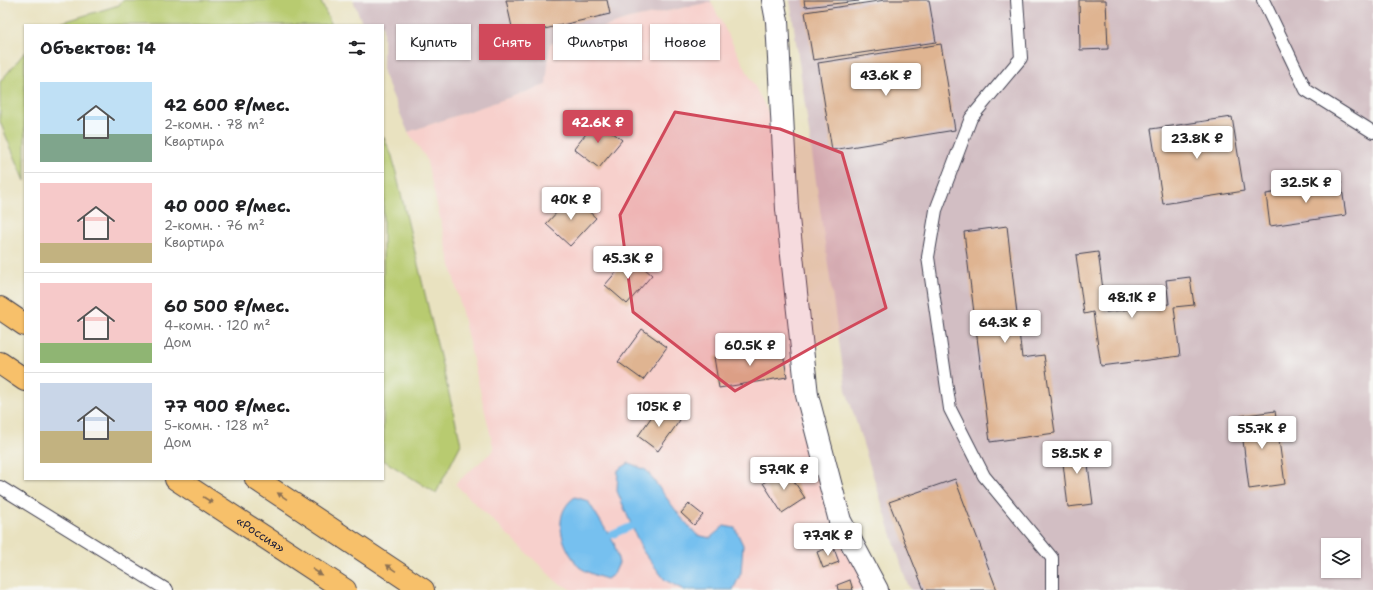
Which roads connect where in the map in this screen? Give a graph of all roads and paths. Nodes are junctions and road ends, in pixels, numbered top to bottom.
1 (773, 0) edge
2 (1017, 0) edge
3 (1263, 0) edge
4 (1373, 132) edge
5 (0, 308) edge
6 (24, 324) edge
7 (0, 363) edge
8 (24, 379) edge
9 (178, 480) edge
10 (258, 480) edge
11 (0, 487) edge
12 (167, 590) edge
13 (345, 590) edge
14 (423, 590) edge
15 (877, 590) edge
16 (1052, 590) edge

1 - 15 street
2 - 16 lane
3 - 4 lane
5 - 6 highway
7 - 8 highway
9 -> 13 highway, «Россия»
14 -> 10 highway
11 - 12 lane

